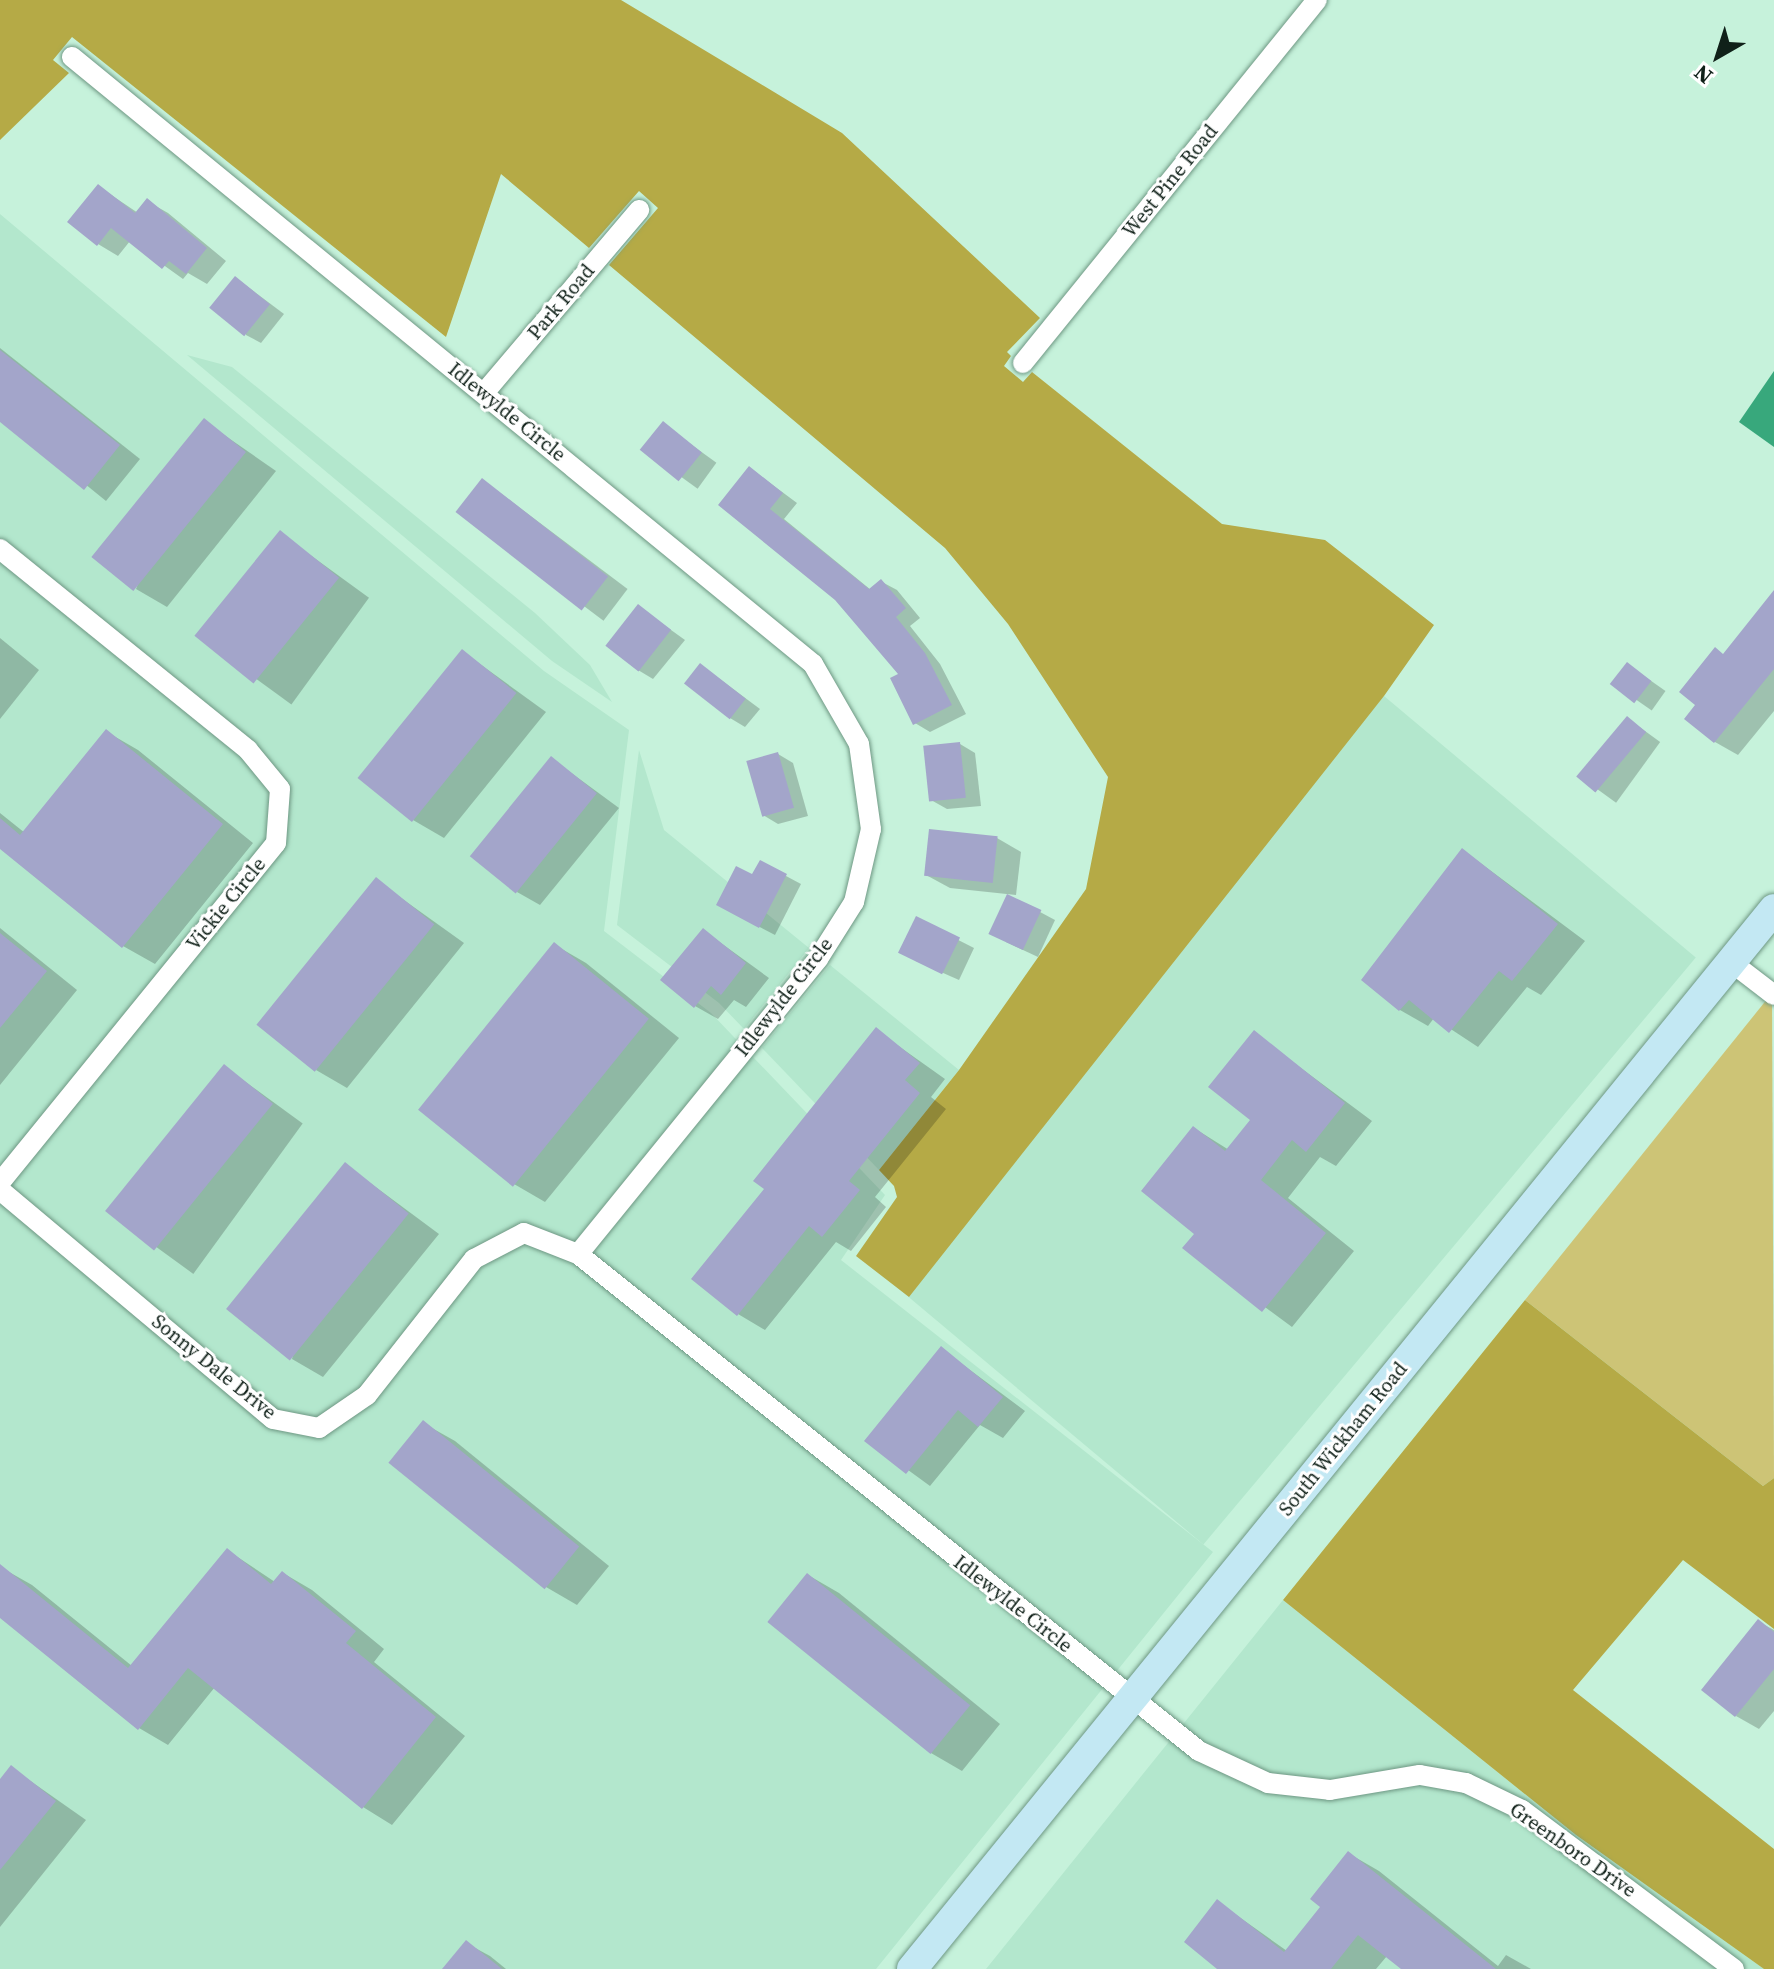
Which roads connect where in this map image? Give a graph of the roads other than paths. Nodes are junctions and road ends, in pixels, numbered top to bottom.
1 (1317, 0) edge
2 (72, 57) dead end
3 (639, 210) dead end
4 (1023, 363) dead end
5 (484, 393) junction
6 (0, 549) edge
7 (1774, 909) edge
8 (1731, 962) junction
9 (1774, 995) edge
10 (0, 1183) edge
11 (0, 1190) edge
12 (578, 1254) junction
13 (1133, 1699) junction
14 (912, 1969) edge
15 (1734, 1969) edge

1 - 4 street, West Pine Road
2 - 5 street, Idlewylde Circle
3 - 5 street, Park Road
5 - 12 street, Idlewylde Circle
6 - 10 street, Vickie Circle
7 - 8 main road, South Wickham Road
8 - 9 street
8 - 13 main road, South Wickham Road
11 - 12 street, Sonny Dale Drive
12 - 13 street, Idlewylde Circle
13 - 14 main road, South Wickham Road
13 - 15 street, Greenboro Drive

